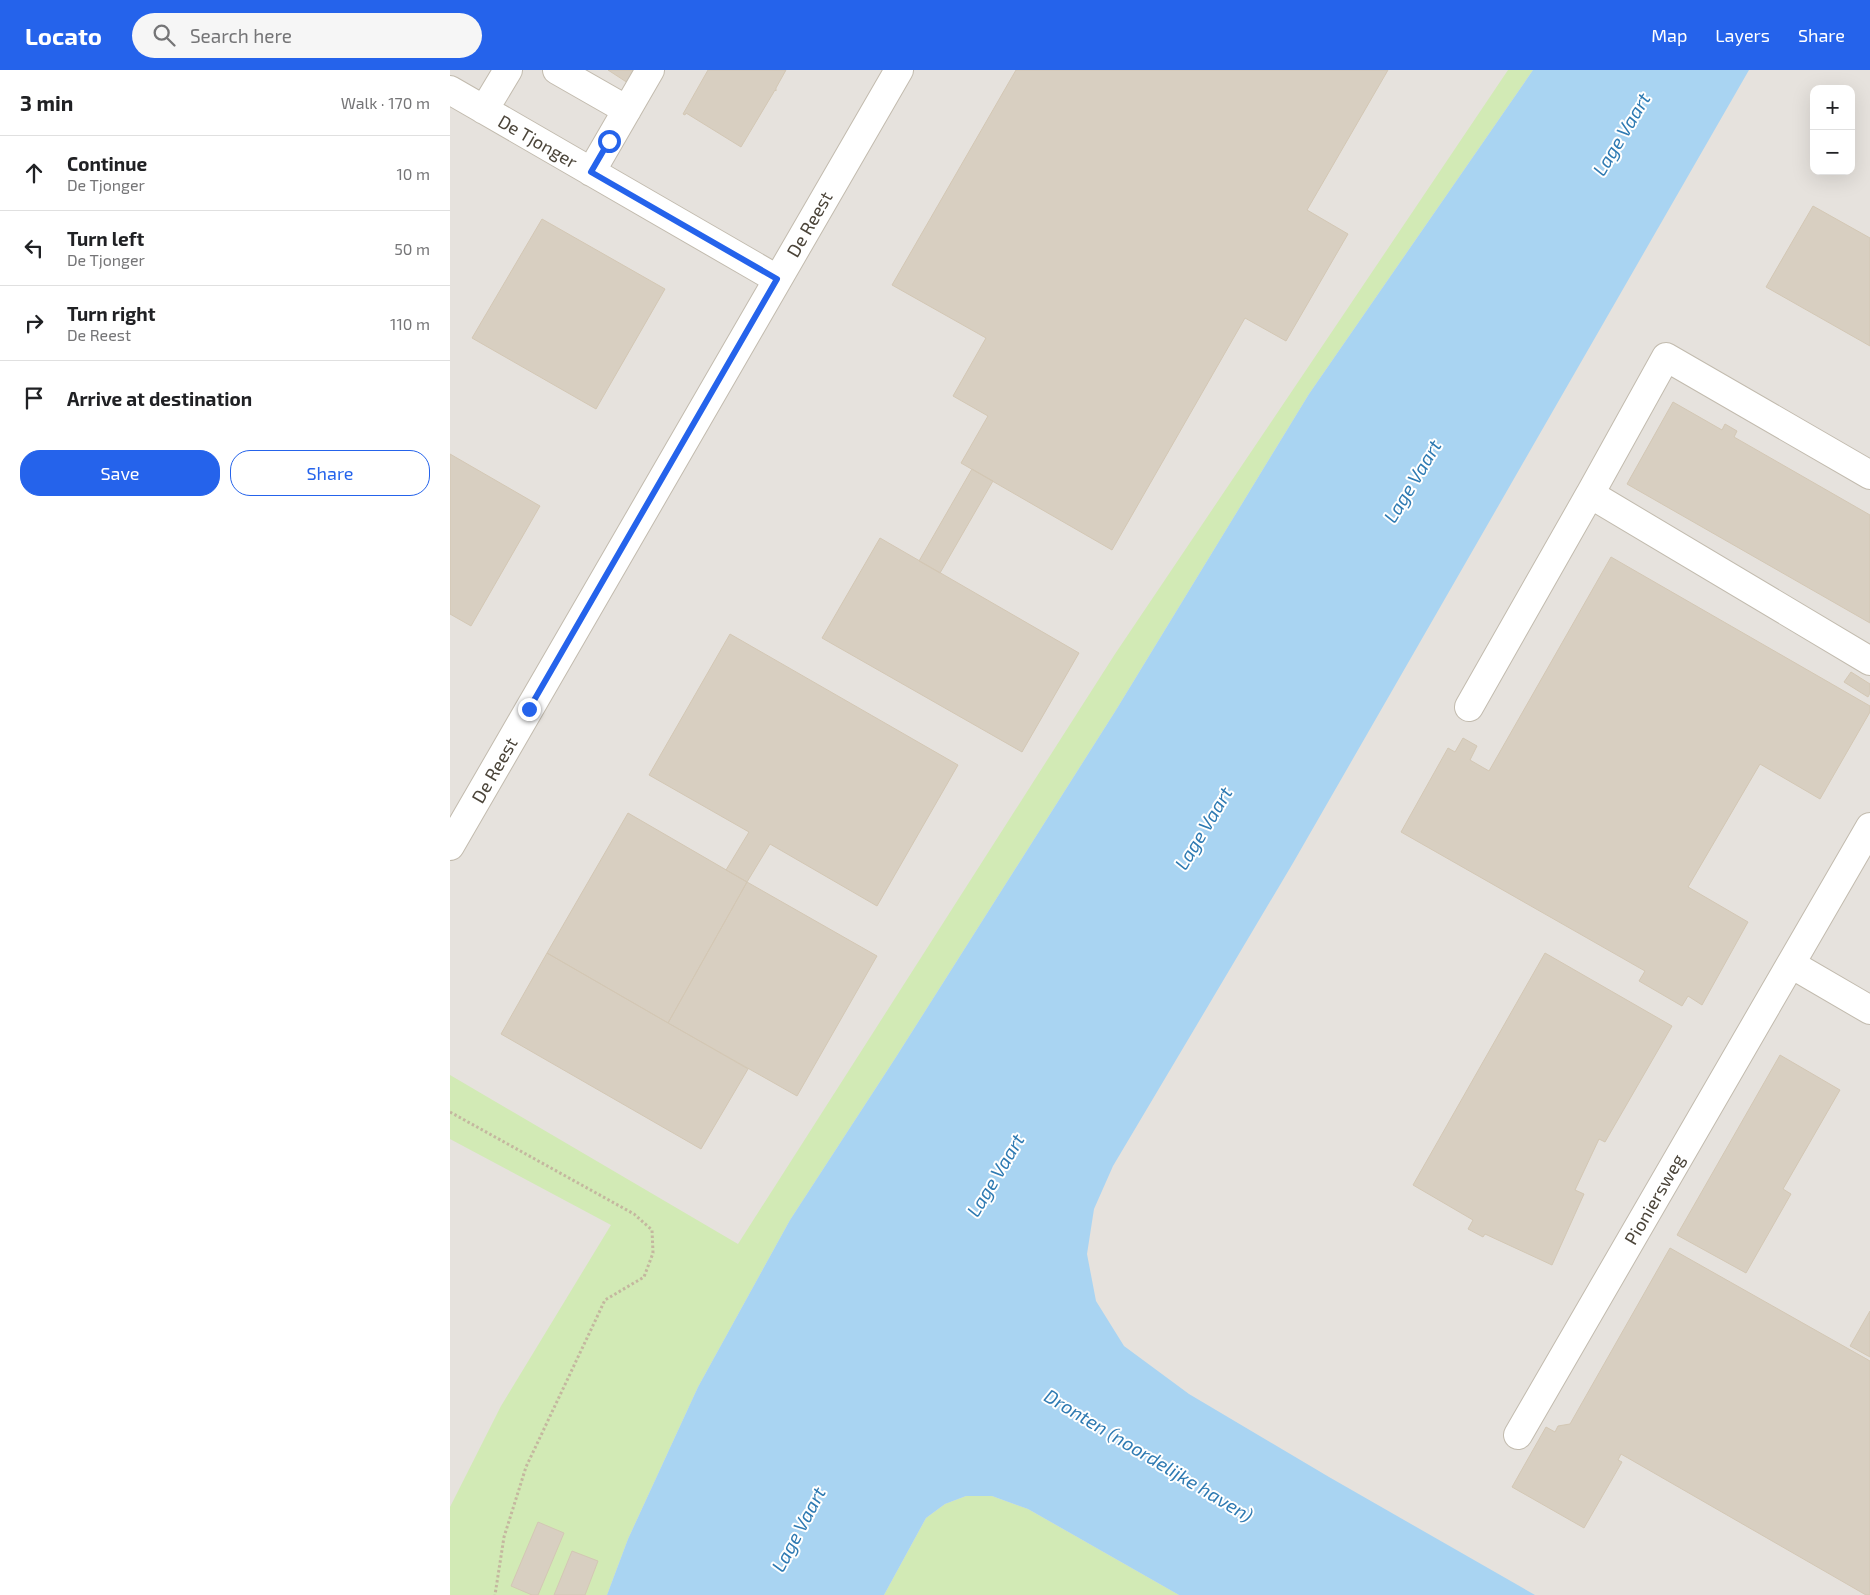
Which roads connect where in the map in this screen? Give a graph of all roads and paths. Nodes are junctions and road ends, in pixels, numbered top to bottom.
1 (508, 70) edge
2 (557, 70) edge
3 (650, 70) edge
4 (899, 70) edge
5 (450, 90) edge
6 (484, 110) junction
7 (627, 110) junction
8 (591, 172) junction
9 (777, 279) junction
10 (1870, 475) edge
11 (1590, 494) junction
12 (1870, 661) edge
13 (1469, 707) dead end
14 (1870, 827) edge
15 (450, 846) edge
16 (1791, 964) junction
17 (1870, 1010) edge
18 (450, 1112) edge
19 (1518, 1434) dead end
20 (495, 1595) edge

1 - 6 street, De Tjonger
2 - 7 street
3 - 7 street, De Tjonger
4 - 9 street, De Reest
5 - 6 street, De Tjonger
6 - 8 street, De Tjonger
7 - 8 street, De Tjonger
8 - 9 street, De Tjonger
9 - 15 street, De Reest
10 - 11 street
11 - 12 street
11 - 13 street
14 - 16 street, Pioniersweg
16 - 17 street
16 - 19 street, Pioniersweg
18 - 20 path

